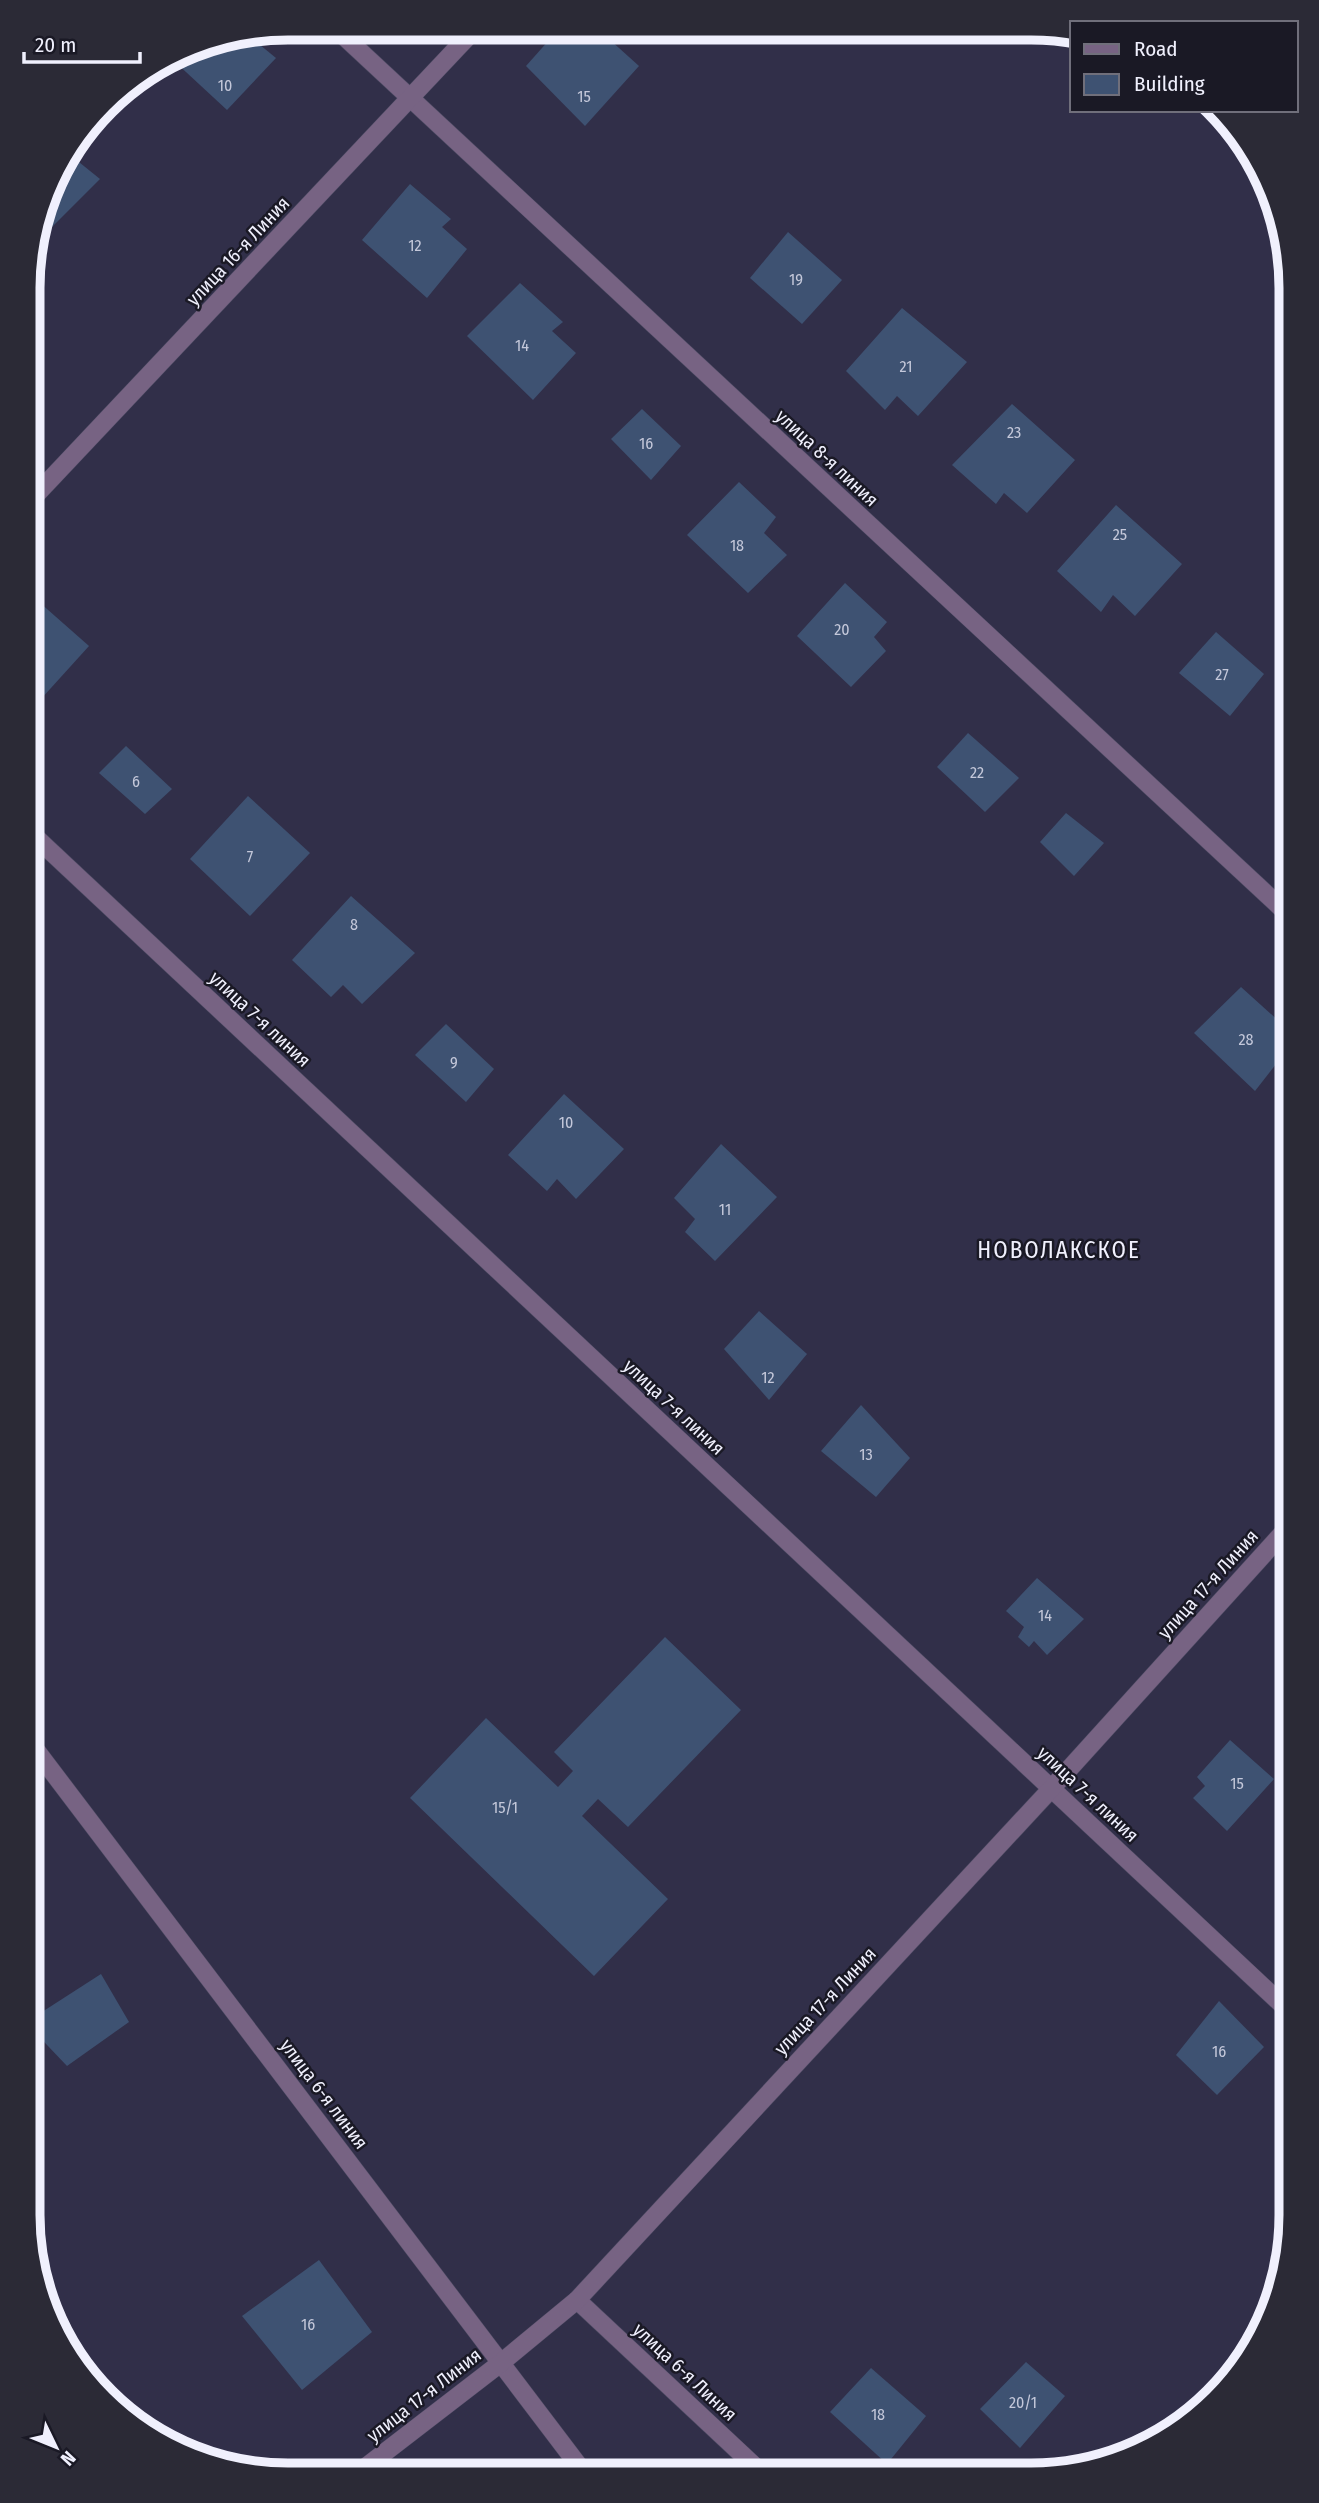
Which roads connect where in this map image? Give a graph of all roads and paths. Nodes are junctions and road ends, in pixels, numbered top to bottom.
1 (349, 41) edge
2 (464, 41) edge
3 (410, 99) junction
4 (40, 490) edge
5 (40, 841) edge
6 (1279, 905) edge
7 (1279, 1537) edge
8 (40, 1755) edge
9 (1051, 1789) junction
10 (1279, 2002) edge
11 (577, 2300) junction
12 (502, 2362) junction
13 (371, 2463) edge
14 (577, 2463) edge
15 (751, 2463) edge

1 - 3 street, улица 8-я линия
2 - 3 street, улица 16-я Линия
3 - 4 street, улица 16-я Линия
3 - 6 street, улица 8-я линия
5 - 9 street, улица 7-я линия
7 - 9 street, улица 17-я Линия
8 - 12 street, улица 6-я линия
9 - 10 street, улица 7-я линия
9 - 11 street, улица 17-я Линия
11 - 12 street, улица 17-я Линия
11 - 15 street, улица 6-я Линия
12 - 13 street, улица 17-я Линия
12 - 14 street, улица 6-я линия

